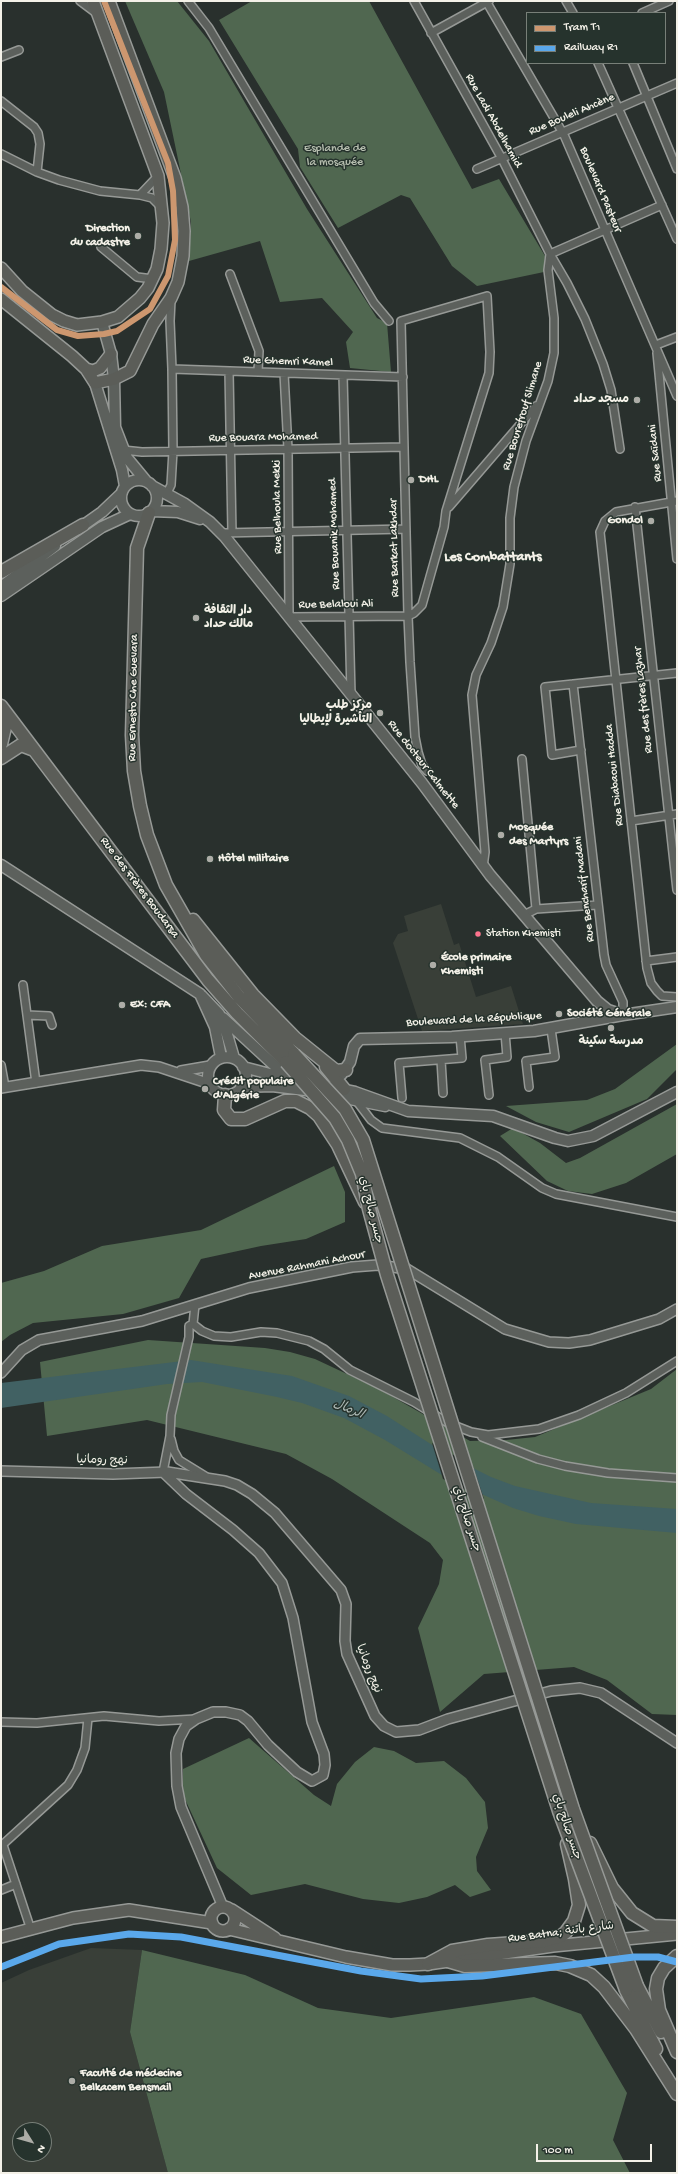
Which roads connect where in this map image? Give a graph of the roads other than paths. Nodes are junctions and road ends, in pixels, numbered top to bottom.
1 (80, 1) edge
2 (93, 1) edge
3 (109, 1) edge
4 (188, 1) edge
5 (414, 1) edge
6 (487, 1) edge
7 (566, 1) edge
8 (669, 1) edge
9 (572, 12) edge
10 (644, 12) edge
11 (99, 17) junction
12 (431, 33) junction
13 (19, 50) dead end
14 (1, 57) edge
15 (598, 64) edge
16 (633, 64) edge
17 (677, 83) edge
18 (648, 94) junction
19 (1, 101) edge
20 (619, 107) junction
21 (563, 132) junction
22 (1, 154) edge
23 (501, 158) junction
24 (477, 169) dead end
25 (677, 169) edge
26 (37, 172) junction
27 (158, 176) junction
28 (140, 195) junction
29 (662, 205) junction
30 (162, 211) junction
31 (605, 229) junction
32 (677, 239) edge
33 (102, 248) dead end
34 (550, 254) junction
35 (1, 268) edge
36 (230, 274) dead end
37 (153, 279) junction
38 (171, 298) junction
39 (1, 299) edge
40 (389, 320) dead end
41 (102, 322) junction
42 (677, 337) edge
43 (656, 345) junction
44 (111, 354) junction
45 (86, 369) junction
46 (172, 369) junction
47 (229, 371) junction
48 (258, 372) junction
49 (284, 373) junction
50 (343, 375) junction
51 (403, 377) junction
52 (114, 379) junction
53 (95, 383) junction
54 (677, 396) edge
55 (540, 402) junction
56 (404, 447) junction
57 (344, 448) junction
58 (288, 449) junction
59 (620, 449) dead end
60 (123, 450) junction
61 (230, 450) junction
62 (173, 451) junction
63 (149, 483) junction
64 (123, 490) junction
65 (167, 493) junction
66 (674, 501) edge
67 (635, 508) junction
68 (446, 511) junction
69 (150, 512) junction
70 (130, 514) junction
71 (210, 522) junction
72 (83, 526) junction
73 (406, 529) junction
74 (346, 531) junction
75 (289, 532) junction
76 (227, 533) junction
77 (677, 559) edge
78 (1, 572) edge
79 (1, 587) edge
80 (1, 596) edge
81 (349, 616) junction
82 (408, 616) junction
83 (289, 617) junction
84 (677, 673) edge
85 (653, 676) junction
86 (616, 680) junction
87 (573, 684) junction
88 (350, 694) junction
89 (1, 707) edge
90 (1, 744) edge
91 (34, 750) junction
92 (581, 750) junction
93 (1, 758) edge
94 (522, 760) dead end
95 (427, 771) dead end
96 (677, 814) edge
97 (668, 816) junction
98 (631, 821) junction
99 (1, 865) edge
100 (483, 866) junction
101 (677, 890) edge
102 (175, 902) junction
103 (597, 905) junction
104 (536, 909) junction
105 (524, 915) junction
106 (677, 957) edge
107 (646, 961) junction
108 (23, 985) dead end
109 (200, 994) junction
110 (677, 997) edge
111 (677, 1008) edge
112 (219, 1014) junction
113 (27, 1015) junction
114 (623, 1015) junction
115 (52, 1025) dead end
116 (551, 1029) junction
117 (505, 1033) junction
118 (460, 1036) junction
119 (313, 1052) junction
120 (221, 1057) junction
121 (234, 1058) junction
122 (441, 1060) junction
123 (286, 1062) joint
124 (1, 1065) edge
125 (210, 1066) junction
126 (243, 1067) junction
127 (346, 1070) junction
128 (175, 1071) junction
129 (294, 1079) junction
130 (36, 1083) junction
131 (210, 1084) junction
132 (340, 1084) junction
133 (529, 1087) dead end
134 (3, 1088) edge
135 (241, 1088) junction
136 (677, 1092) edge
137 (444, 1093) dead end
138 (225, 1094) junction
139 (488, 1095) dead end
140 (402, 1098) dead end
141 (357, 1101) junction
142 (408, 1110) junction
143 (369, 1209) junction
144 (677, 1217) edge
145 (195, 1305) junction
146 (677, 1309) edge
147 (193, 1324) junction
148 (677, 1361) edge
149 (3, 1371) edge
150 (471, 1432) junction
151 (170, 1436) junction
152 (1, 1471) edge
153 (163, 1472) junction
154 (209, 1478) junction
155 (677, 1478) edge
156 (88, 1718) junction
157 (196, 1719) junction
158 (1, 1722) edge
159 (677, 1743) edge
160 (573, 1809) junction
161 (559, 1811) junction
162 (2, 1845) edge
163 (16, 1884) junction
164 (1, 1890) edge
165 (227, 1908) junction
166 (212, 1923) junction
167 (677, 1927) edge
168 (229, 1929) junction
169 (31, 1930) junction
170 (677, 1934) edge
171 (1, 1937) edge
172 (279, 1940) junction
173 (677, 1956) edge
174 (448, 1961) junction
175 (428, 1964) junction
176 (677, 2052) edge
177 (677, 2058) edge
178 (677, 2090) edge
179 (677, 2094) edge

1 - 11 street
2 - 11 main road
3 - 38 main road
4 - 40 street
5 - 12 street, Rue Ladi Abdelhamid
6 - 12 street
6 - 21 street, Boulevard Pasteur
7 - 9 street
8 - 10 street
11 - 27 main road
12 - 23 street, Rue Ladi Abdelhamid
13 - 14 street
15 - 20 street
16 - 18 street
17 - 18 street, Rue Bouleli Ahcène
18 - 20 street, Rue Bouleli Ahcène
18 - 25 street
19 - 26 street
20 - 21 street, Rue Bouleli Ahcène
20 - 29 street
21 - 23 street, Rue Bouleli Ahcène
21 - 31 street, Boulevard Pasteur
22 - 26 street
23 - 24 street, Rue Bouleli Ahcène
23 - 34 street, Rue Ladi Abdelhamid
26 - 28 street
27 - 28 street
27 - 30 main road
28 - 30 street
29 - 31 street
29 - 32 street
30 - 37 main road
31 - 34 street
31 - 43 street, Boulevard Pasteur
33 - 37 street
34 - 55 street, Rue Bourefrouf Slimane
34 - 59 street, Rue Ladi Abdelhamid
35 - 41 main road
36 - 48 street
37 - 41 main road
38 - 46 street
38 - 52 main road
39 - 45 main road
41 - 44 main road
42 - 43 street
43 - 54 street, Boulevard Pasteur
43 - 66 street, Rue Saïdani
44 - 45 main road
44 - 52 main road
45 - 53 main road
46 - 47 street, Rue Ghemri Kamel
46 - 62 street
47 - 48 street, Rue Ghemri Kamel
47 - 61 street
48 - 49 street, Rue Ghemri Kamel
49 - 50 street, Rue Ghemri Kamel
49 - 58 street, Rue Belhoula Mekki
50 - 51 street, Rue Ghemri Kamel
50 - 57 street, Rue Bouanik Mohamed
51 - 56 street, Rue Barkat Lakhdar
51 - 68 street, Rue Barkat Lakhdar
52 - 53 main road
52 - 60 main road
53 - 64 main road
55 - 68 street
55 - 100 street, Rue Bourefrouf Slimane
56 - 57 street, Rue Bouara Mohamed
56 - 73 street, Rue Barkat Lakhdar
57 - 58 street, Rue Bouara Mohamed
57 - 74 street, Rue Bouanik Mohamed
58 - 61 street, Rue Bouara Mohamed
58 - 75 street, Rue Belhoula Mekki
60 - 62 street, Rue Bouara Mohamed
60 - 63 main road
61 - 62 street, Rue Bouara Mohamed
61 - 76 street
62 - 65 street
63 - 64 main road
63 - 65 main road, Rue docteur Calmette
63 - 69 main road
64 - 70 main road
64 - 72 main road
65 - 71 main road, Rue docteur Calmette
66 - 67 street
66 - 77 street, Rue Saïdani
67 - 85 street, Rue des frères Lazhar
67 - 86 street, Rue Diabaoui Hadda
68 - 82 street
69 - 70 main road
69 - 71 main road, Rue docteur Calmette
69 - 102 highway, Rue Ernesto Che Guevara
70 - 80 main road
71 - 76 main road, Rue docteur Calmette
72 - 78 highway
72 - 79 main road
73 - 74 street
73 - 82 street, Rue Barkat Lakhdar
74 - 75 street
74 - 81 street, Rue Bouanik Mohamed
75 - 76 street
75 - 83 street, Rue Belhoula Mekki
76 - 83 main road, Rue docteur Calmette
81 - 82 street, Rue Belaloui Ali
81 - 83 street, Rue Belaloui Ali
81 - 88 street, Rue Bouanik Mohamed
82 - 95 street, Rue Barkat Lakhdar
83 - 88 main road, Rue docteur Calmette
84 - 85 street
85 - 86 street
85 - 97 street, Rue des frères Lazhar
86 - 87 street
86 - 98 street, Rue Diabaoui Hadda
87 - 92 street, Rue Bencharif Madani
87 - 92 street
88 - 100 main road, Rue docteur Calmette
89 - 90 highway
89 - 91 highway, Rue des Frères Boudarsa
91 - 93 highway
91 - 123 highway, Rue des Frères Boudarsa
92 - 103 street, Rue Bencharif Madani
94 - 104 street
96 - 97 street
97 - 98 street
97 - 101 street, Rue des frères Lazhar
98 - 107 street, Rue Diabaoui Hadda
99 - 109 main road
100 - 105 main road, Rue docteur Calmette
102 - 119 highway
102 - 160 highway, bridge
103 - 104 street
103 - 114 street, Rue Bencharif Madani
104 - 105 street
105 - 114 main road, Rue docteur Calmette
106 - 107 street
107 - 110 street, Rue Diabaoui Hadda
108 - 113 street
109 - 112 main road
109 - 120 main road
111 - 114 main road, Boulevard de la République
112 - 121 main road
112 - 129 main road
113 - 115 street
113 - 130 street
114 - 116 main road, Boulevard de la République
116 - 117 main road, Boulevard de la République
116 - 133 street
117 - 118 main road, Boulevard de la République
117 - 139 street
118 - 122 street
118 - 127 main road, Boulevard de la République
119 - 127 highway
119 - 132 highway
120 - 121 main road
120 - 125 main road
121 - 126 main road
122 - 137 street
122 - 140 street
123 - 143 highway, جسر صالح باي, bridge
124 - 134 street
125 - 128 street
125 - 131 main road
126 - 129 main road
126 - 135 main road
127 - 132 main road
128 - 130 street
128 - 131 street
129 - 132 main road
130 - 134 street
131 - 138 main road
132 - 141 street
132 - 142 main road
135 - 138 main road
135 - 141 main road
136 - 142 main road
138 - 143 highway, bridge
141 - 142 main road
141 - 144 street
143 - 161 highway, جسر صالح باي, bridge
145 - 146 street, Avenue Rahmani Achour
145 - 147 street
145 - 149 street, Avenue Rahmani Achour
147 - 150 street
147 - 151 street
148 - 150 street
150 - 155 street
151 - 153 street
151 - 154 street
152 - 153 street, نهج رومانيا
153 - 154 street, نهج رومانيا
153 - 157 street
154 - 159 street, نهج رومانيا
156 - 157 street
156 - 158 street
156 - 162 street
157 - 165 street
160 - 167 highway, bridge
160 - 177 highway, bridge
161 - 175 highway, bridge
161 - 178 highway, جسر صالح باي, bridge
162 - 163 street
163 - 164 street
163 - 169 street
165 - 166 main road
165 - 168 main road
165 - 172 main road
166 - 168 main road
166 - 169 main road
168 - 172 main road, Rue Batna; شارع باتنة
169 - 171 main road
170 - 174 main road, Rue Batna; شارع باتنة
172 - 175 main road, Rue Batna; شارع باتنة
173 - 176 highway
174 - 175 main road, Rue Batna; شارع باتنة
174 - 179 highway

